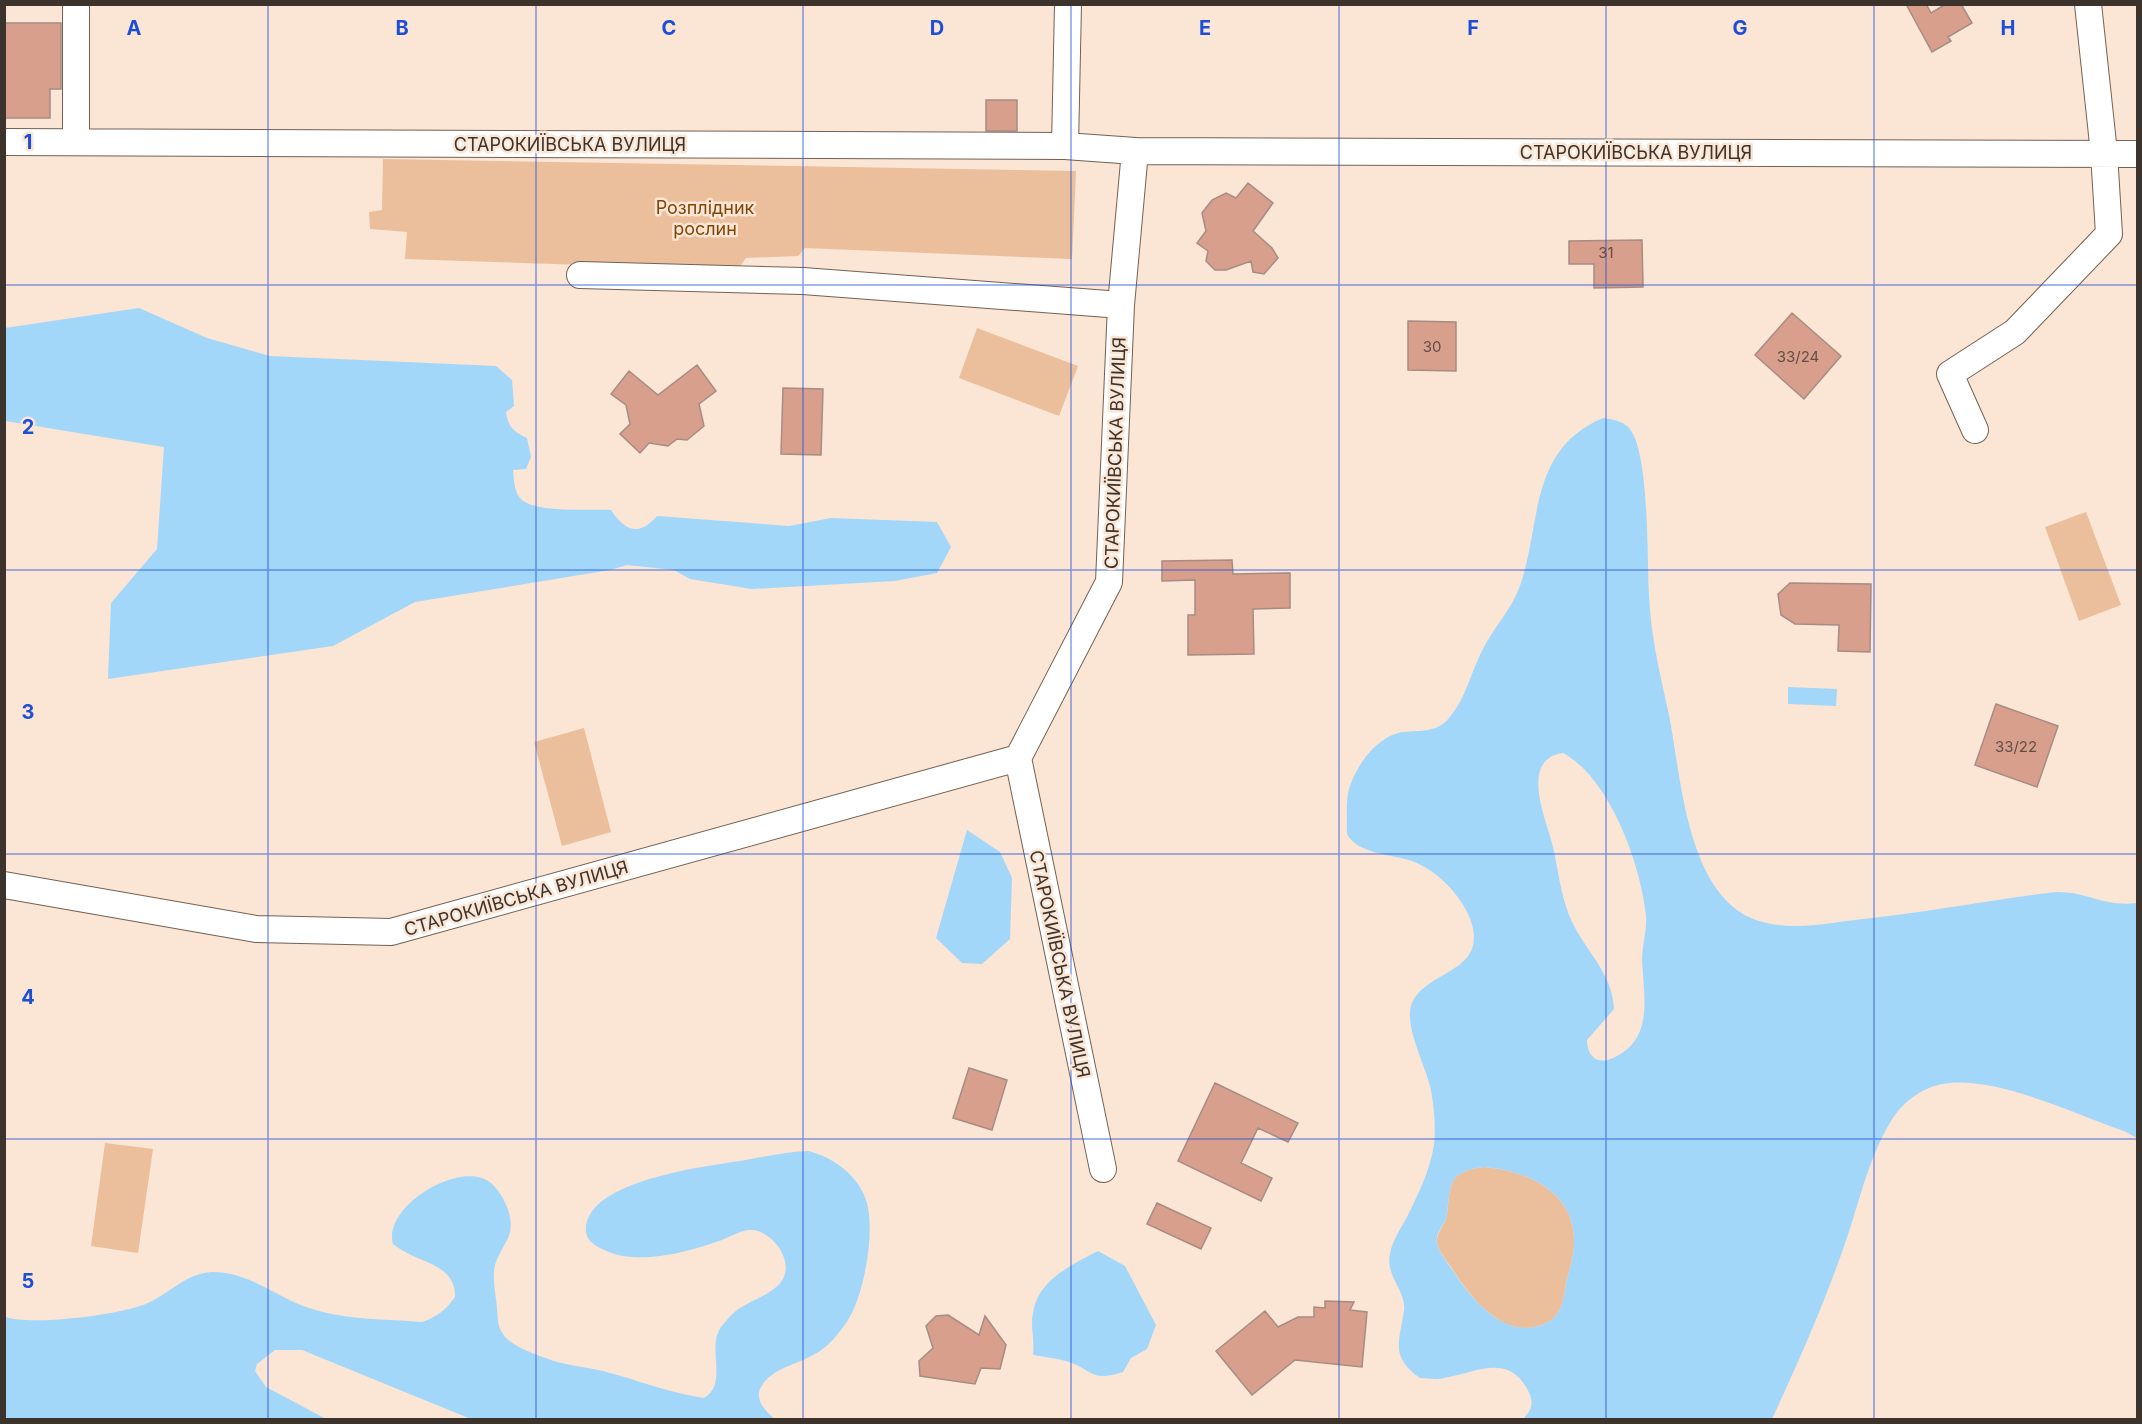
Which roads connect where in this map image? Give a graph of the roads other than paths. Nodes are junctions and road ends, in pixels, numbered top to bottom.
1 (76, 4) edge
2 (1068, 4) edge
3 (2088, 4) edge
4 (4, 142) edge
5 (76, 142) junction
6 (1065, 146) junction
7 (1135, 152) junction
8 (2104, 153) junction
9 (2138, 154) edge
10 (580, 275) dead end
11 (1121, 305) junction
12 (1975, 430) dead end
13 (1018, 758) junction
14 (4, 885) edge
15 (1103, 1169) dead end

1 - 5 street
2 - 6 street
3 - 8 street
4 - 5 street, СТАРОКИЇВСЬКА ВУЛИЦЯ
5 - 6 street, СТАРОКИЇВСЬКА ВУЛИЦЯ
6 - 7 street, СТАРОКИЇВСЬКА ВУЛИЦЯ
7 - 8 street, СТАРОКИЇВСЬКА ВУЛИЦЯ
7 - 11 street, СТАРОКИЇВСЬКА ВУЛИЦЯ
8 - 9 street, СТАРОКИЇВСЬКА ВУЛИЦЯ
8 - 12 street
10 - 11 street
11 - 13 street, СТАРОКИЇВСЬКА ВУЛИЦЯ
13 - 14 street, СТАРОКИЇВСЬКА ВУЛИЦЯ
13 - 15 street, СТАРОКИЇВСЬКА ВУЛИЦЯ

